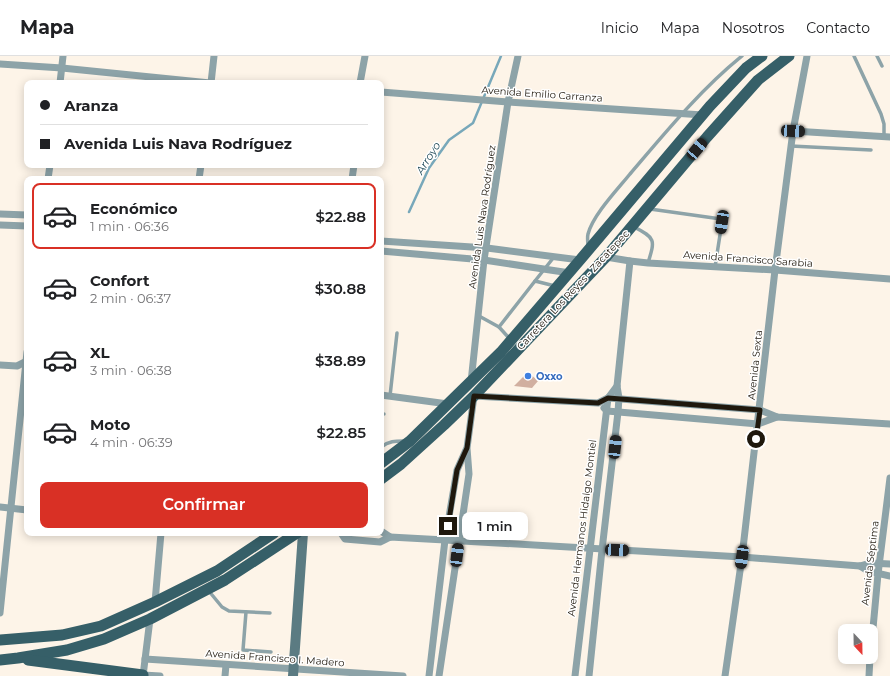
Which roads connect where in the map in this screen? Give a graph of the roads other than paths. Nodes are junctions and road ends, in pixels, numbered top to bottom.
1 (63, 56) edge
2 (214, 56) edge
3 (365, 56) edge
4 (518, 56) edge
5 (742, 56) edge
6 (762, 56) edge
7 (789, 56) edge
8 (807, 56) edge
9 (854, 56) edge
10 (877, 56) edge
11 (0, 64) edge
12 (882, 66) dead end
13 (62, 68) junction
14 (60, 80) edge
15 (180, 80) edge
16 (210, 80) edge
17 (361, 80) edge
18 (384, 92) edge
19 (508, 102) junction
20 (682, 113) junction
21 (702, 115) junction
22 (793, 131) junction
23 (887, 136) edge
24 (791, 146) junction
25 (871, 150) dead end
26 (646, 208) junction
27 (0, 214) edge
28 (24, 215) edge
29 (0, 225) edge
30 (24, 226) edge
31 (631, 226) junction
32 (384, 240) edge
33 (487, 248) junction
34 (384, 251) edge
35 (588, 251) junction
36 (606, 256) junction
37 (554, 257) junction
38 (484, 260) junction
39 (580, 260) junction
40 (630, 261) junction
41 (648, 263) junction
42 (715, 267) junction
43 (544, 270) junction
44 (775, 270) junction
45 (570, 272) junction
46 (890, 279) edge
47 (535, 281) junction
48 (556, 286) junction
49 (478, 316) junction
50 (499, 327) junction
51 (397, 333) dead end
52 (511, 340) junction
53 (24, 362) edge
54 (0, 365) edge
55 (17, 366) junction
56 (24, 371) edge
57 (471, 382) junction
58 (617, 386) junction
59 (24, 390) edge
60 (384, 395) edge
61 (390, 396) junction
62 (474, 396) junction
63 (608, 398) junction
64 (619, 398) junction
65 (598, 403) junction
66 (448, 404) junction
67 (760, 410) junction
68 (607, 411) junction
69 (618, 412) junction
70 (777, 417) junction
71 (758, 424) junction
72 (890, 424) edge
73 (410, 441) junction
74 (384, 445) edge
75 (603, 446) junction
76 (615, 447) junction
77 (467, 448) junction
78 (384, 461) edge
79 (384, 477) edge
80 (890, 478) edge
81 (598, 482) junction
82 (610, 484) junction
83 (0, 507) edge
84 (11, 508) junction
85 (24, 510) edge
86 (384, 533) edge
87 (161, 536) edge
88 (270, 536) edge
89 (293, 536) edge
90 (303, 536) edge
91 (342, 536) edge
92 (390, 537) junction
93 (445, 540) junction
94 (459, 540) junction
95 (590, 548) junction
96 (602, 550) junction
97 (742, 557) junction
98 (879, 563) junction
99 (890, 564) edge
100 (860, 566) junction
101 (878, 574) junction
102 (890, 576) edge
103 (207, 589) junction
104 (585, 591) junction
105 (598, 592) junction
106 (155, 602) junction
107 (246, 612) junction
108 (436, 612) junction
109 (0, 613) edge
110 (270, 613) dead end
111 (449, 614) junction
112 (150, 619) junction
113 (581, 623) junction
114 (594, 623) junction
115 (873, 624) edge
116 (0, 640) edge
117 (271, 652) dead end
118 (18, 658) junction
119 (145, 659) junction
120 (0, 660) edge
121 (870, 664) edge
122 (226, 665) junction
123 (293, 673) edge
124 (372, 675) edge
125 (143, 676) edge
126 (160, 676) edge
127 (225, 676) edge
128 (403, 676) edge
129 (429, 676) edge
130 (440, 676) edge
131 (575, 676) edge
132 (589, 676) edge
133 (725, 676) edge
134 (869, 676) edge

1 - 13 street
2 - 16 street
3 - 17 street
4 - 19 street, Avenida Luis Nava Rodríguez
5 - 20 lane
6 - 21 main road, Carretera Los Reyes - Zacatepec
7 - 26 main road, Carretera Los Reyes - Zacatepec
8 - 22 street, Avenida Sexta
9 - 23 lane
10 - 12 lane
11 - 13 street
13 - 14 street
13 - 15 street
18 - 19 street, Avenida Emilio Carranza
19 - 20 street, Avenida Emilio Carranza
19 - 33 street, Avenida Luis Nava Rodríguez
20 - 21 street, Avenida Emilio Carranza
20 - 35 lane
21 - 35 main road, Carretera Los Reyes - Zacatepec
22 - 23 street
22 - 24 street, Avenida Sexta
24 - 25 lane
24 - 44 street, Avenida Sexta
26 - 31 main road, Carretera Los Reyes - Zacatepec
26 - 42 lane
27 - 28 street
29 - 30 street
31 - 36 main road, Carretera Los Reyes - Zacatepec
31 - 41 lane
32 - 33 street
33 - 37 street
33 - 38 street, Avenida Luis Nava Rodríguez
34 - 38 street
35 - 39 main road, Carretera Los Reyes - Zacatepec
36 - 40 street, Avenida Francisco Sarabia
36 - 62 main road, Carretera Los Reyes - Zacatepec
37 - 39 street
37 - 43 lane
38 - 43 street
38 - 49 street, Avenida Luis Nava Rodríguez
39 - 45 main road, Carretera Los Reyes - Zacatepec
40 - 41 street, Avenida Francisco Sarabia
40 - 58 street
41 - 42 street, Avenida Francisco Sarabia
42 - 44 street, Avenida Francisco Sarabia
43 - 45 street
43 - 47 lane
44 - 46 street, Avenida Francisco Sarabia
44 - 67 street, Avenida Sexta
45 - 48 main road, Carretera Los Reyes - Zacatepec
47 - 48 lane
47 - 50 lane
48 - 52 main road, Carretera Los Reyes - Zacatepec
49 - 50 lane
49 - 57 street, Avenida Luis Nava Rodríguez
50 - 52 lane
51 - 61 lane
52 - 57 main road, Carretera Los Reyes - Zacatepec
53 - 55 street
54 - 55 street
55 - 56 street
57 - 66 main road, Carretera Los Reyes - Zacatepec
58 - 63 street
58 - 64 street
59 - 84 street
60 - 61 street
61 - 66 street
62 - 65 street
62 - 77 street
62 - 79 main road, Carretera Los Reyes - Zacatepec
63 - 64 street
63 - 65 street
63 - 68 street, Avenida Hermanos Hidalgo Montiel
64 - 67 street
64 - 69 street
65 - 68 street
66 - 73 main road, Carretera Los Reyes - Zacatepec
67 - 70 street
67 - 71 street, Avenida Sexta
68 - 69 street
68 - 75 street, Avenida Hermanos Hidalgo Montiel
69 - 71 street
69 - 76 street
70 - 71 street
70 - 72 street
71 - 97 street, Avenida Sexta
73 - 74 lane
73 - 78 main road, Carretera Los Reyes - Zacatepec
75 - 76 street
75 - 81 street, Avenida Hermanos Hidalgo Montiel
76 - 82 street
77 - 93 street
77 - 94 street
80 - 98 street, Avenida Séptima
81 - 82 street
81 - 95 street, Avenida Hermanos Hidalgo Montiel
82 - 96 street
83 - 84 street
84 - 85 street
84 - 109 street
86 - 92 street
87 - 106 street
88 - 106 main road
89 - 103 main road
90 - 123 main road
91 - 92 street
92 - 93 street
93 - 94 street
93 - 108 street
94 - 95 street
94 - 111 street
95 - 96 street
95 - 104 street, Avenida Hermanos Hidalgo Montiel
96 - 97 street
96 - 105 street
97 - 100 street
97 - 133 street, Avenida Sexta
98 - 99 street
98 - 100 street
98 - 101 street, Avenida Séptima
100 - 101 street
101 - 102 street
101 - 115 street, Avenida Séptima
103 - 107 lane
103 - 112 main road
104 - 105 street
104 - 113 street, Avenida Hermanos Hidalgo Montiel
105 - 114 street
106 - 116 main road
107 - 110 lane
107 - 117 lane
108 - 111 street
108 - 129 street
111 - 130 street
112 - 118 main road
112 - 119 street
113 - 114 street
113 - 131 street, Avenida Hermanos Hidalgo Montiel
114 - 132 street
118 - 120 main road
118 - 125 main road
119 - 122 street, Avenida Francisco I. Madero
119 - 125 street
121 - 134 street
122 - 123 street, Avenida Francisco I. Madero
122 - 127 street
123 - 124 street, Avenida Francisco I. Madero
124 - 128 street, Avenida Francisco I. Madero
125 - 126 street

